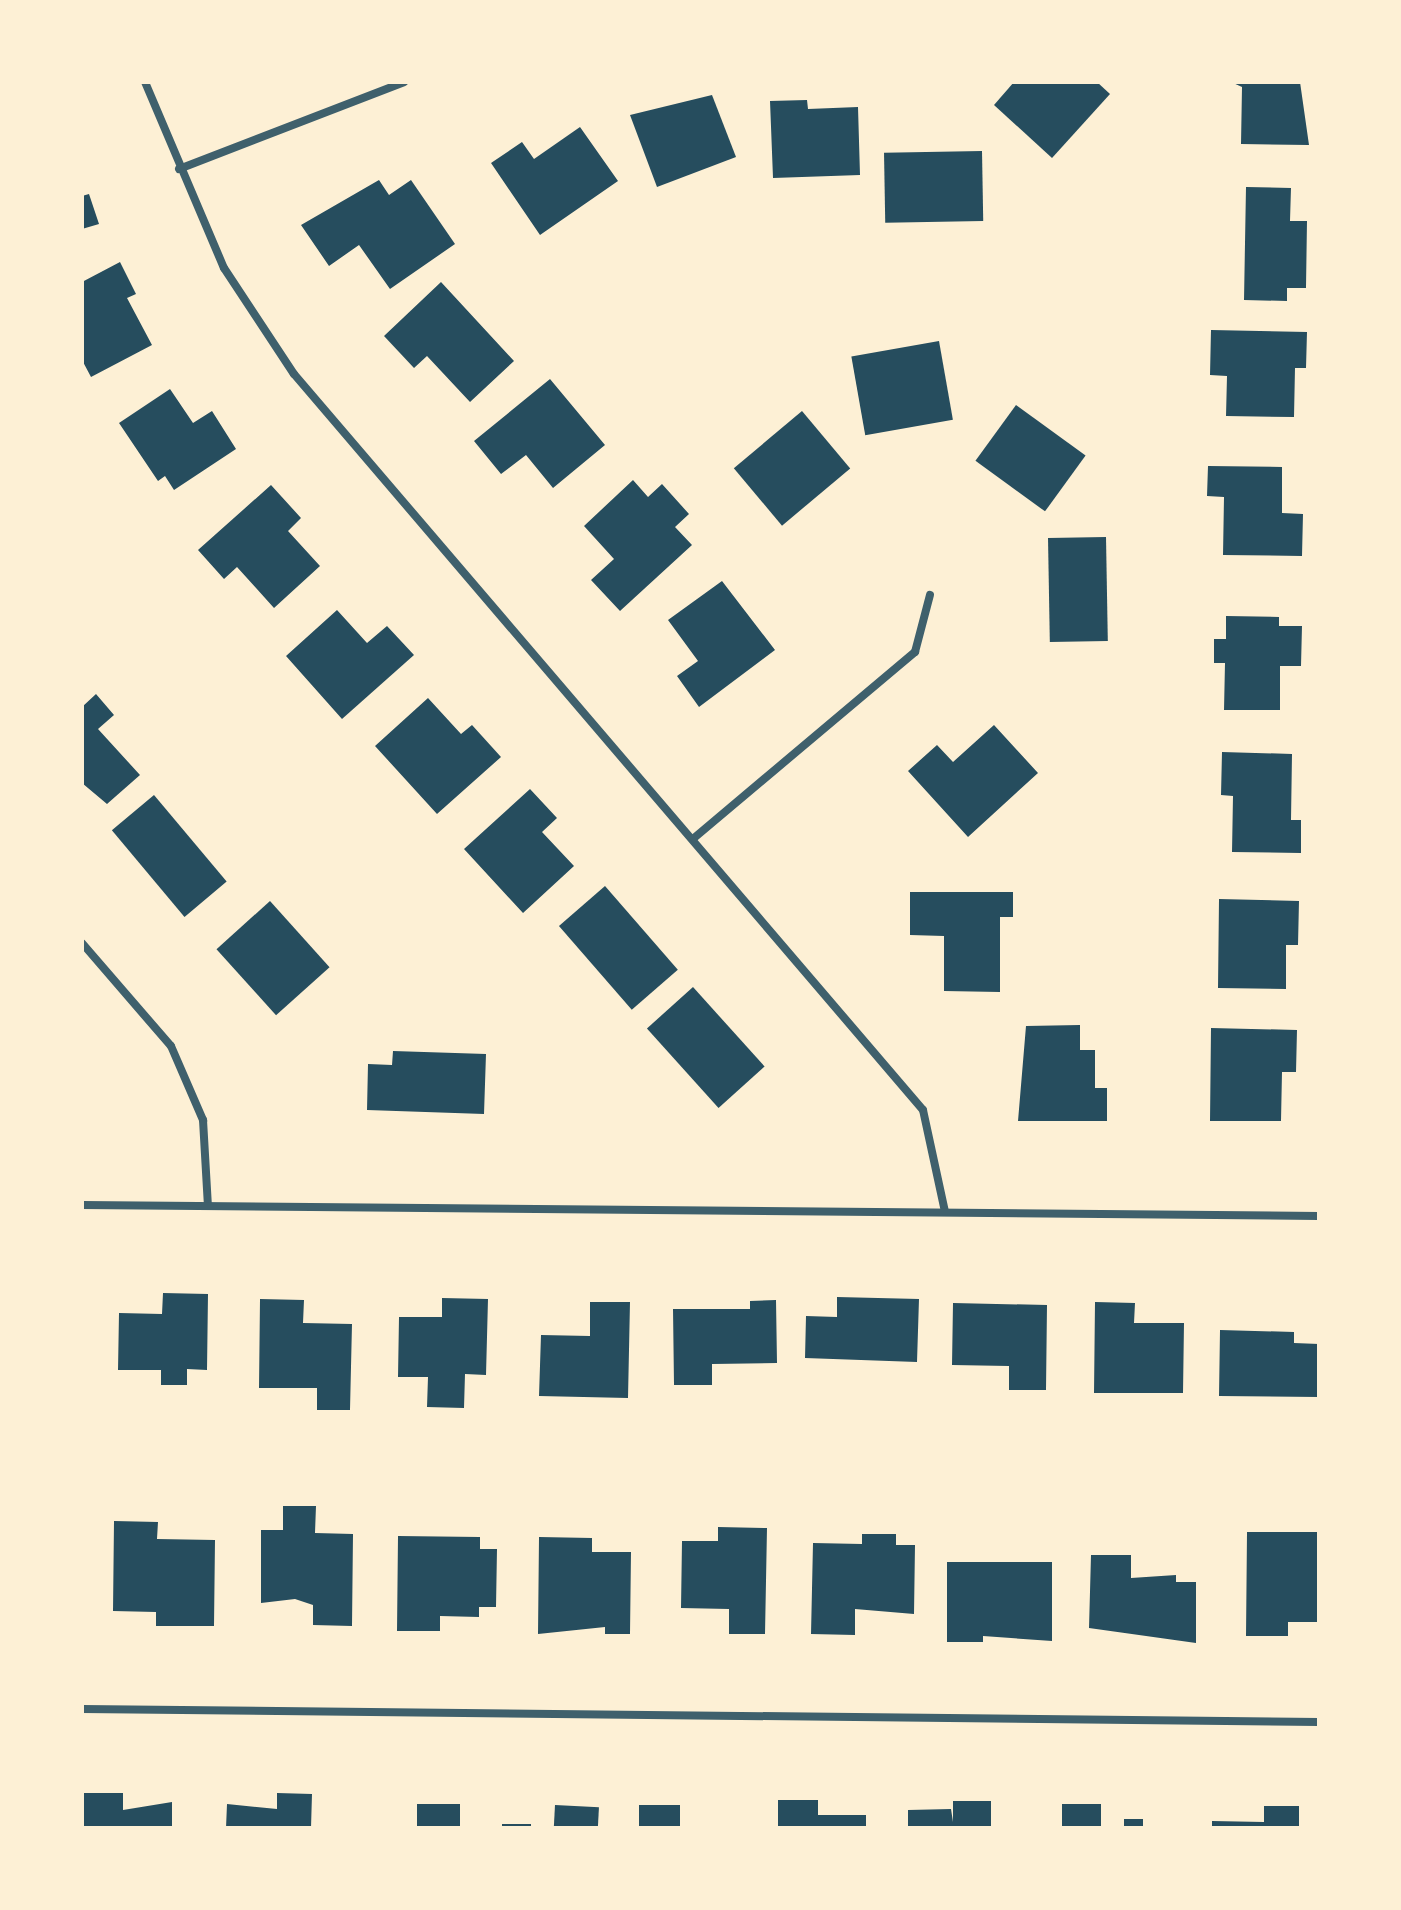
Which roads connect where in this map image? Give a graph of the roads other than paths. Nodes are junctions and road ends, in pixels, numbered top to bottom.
1 (145, 82) edge
2 (404, 82) edge
3 (179, 169) junction
4 (930, 595) dead end
5 (694, 838) junction
6 (82, 943) edge
7 (82, 1205) edge
8 (208, 1206) junction
9 (945, 1212) junction
10 (1319, 1216) edge
11 (82, 1709) edge
12 (1319, 1722) edge

1 - 3 street
2 - 3 street
3 - 5 street
4 - 5 street
5 - 9 street
6 - 8 street
7 - 8 street
8 - 9 street
9 - 10 street
11 - 12 street

